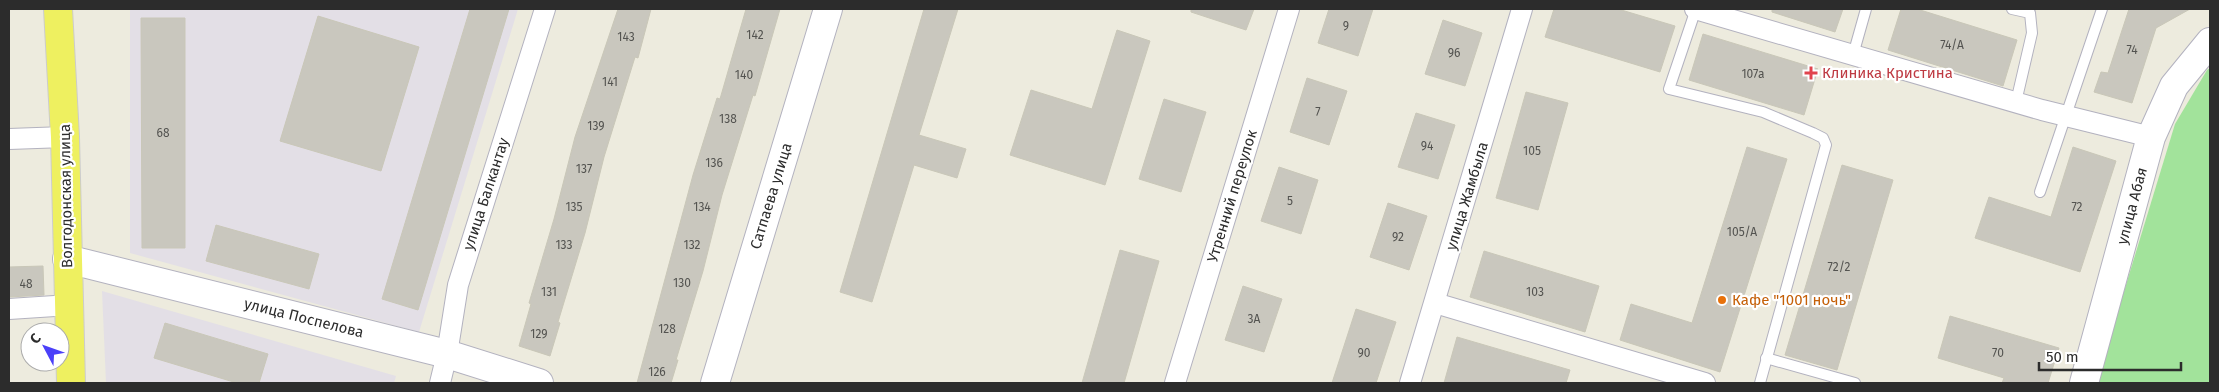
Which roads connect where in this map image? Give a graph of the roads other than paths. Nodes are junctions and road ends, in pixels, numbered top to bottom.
1 (58, 9) edge
2 (545, 9) edge
3 (828, 9) edge
4 (1288, 9) edge
5 (1522, 9) edge
6 (1695, 9) edge
7 (1866, 9) edge
8 (2012, 9) edge
9 (2102, 9) edge
10 (2210, 42) edge
11 (1853, 55) junction
12 (2016, 102) junction
13 (2064, 115) junction
14 (65, 137) junction
15 (2151, 137) junction
16 (9, 140) edge
17 (2040, 192) dead end
18 (68, 259) junction
19 (1435, 303) junction
20 (70, 305) junction
21 (9, 309) edge
22 (447, 354) junction
23 (1766, 358) junction
24 (71, 383) edge
25 (440, 383) edge
26 (539, 383) edge
27 (715, 383) edge
28 (1175, 383) edge
29 (1410, 383) edge
30 (1705, 383) edge
31 (1760, 383) edge
32 (1855, 383) edge
33 (2084, 383) edge

1 - 14 main road, Волгодонская улица
2 - 22 street, улица Балкантау
3 - 27 street, Сатпаева улица
4 - 28 street, Утренний переулок
5 - 19 street, улица Жамбыла
6 - 11 street
6 - 23 lane
7 - 11 lane
8 - 12 lane
9 - 13 lane
10 - 15 street, улица Абая
11 - 12 street
12 - 13 street
13 - 15 street
13 - 17 lane
14 - 16 street
14 - 18 main road, Волгодонская улица
15 - 33 street, улица Абая
18 - 20 main road, Волгодонская улица
18 - 22 street, улица Поспелова
19 - 29 street, улица Жамбыла
19 - 30 street
20 - 21 street
20 - 24 main road, Волгодонская улица
22 - 25 street, улица Балкантау
22 - 26 street, улица Поспелова
23 - 31 lane
23 - 32 lane

